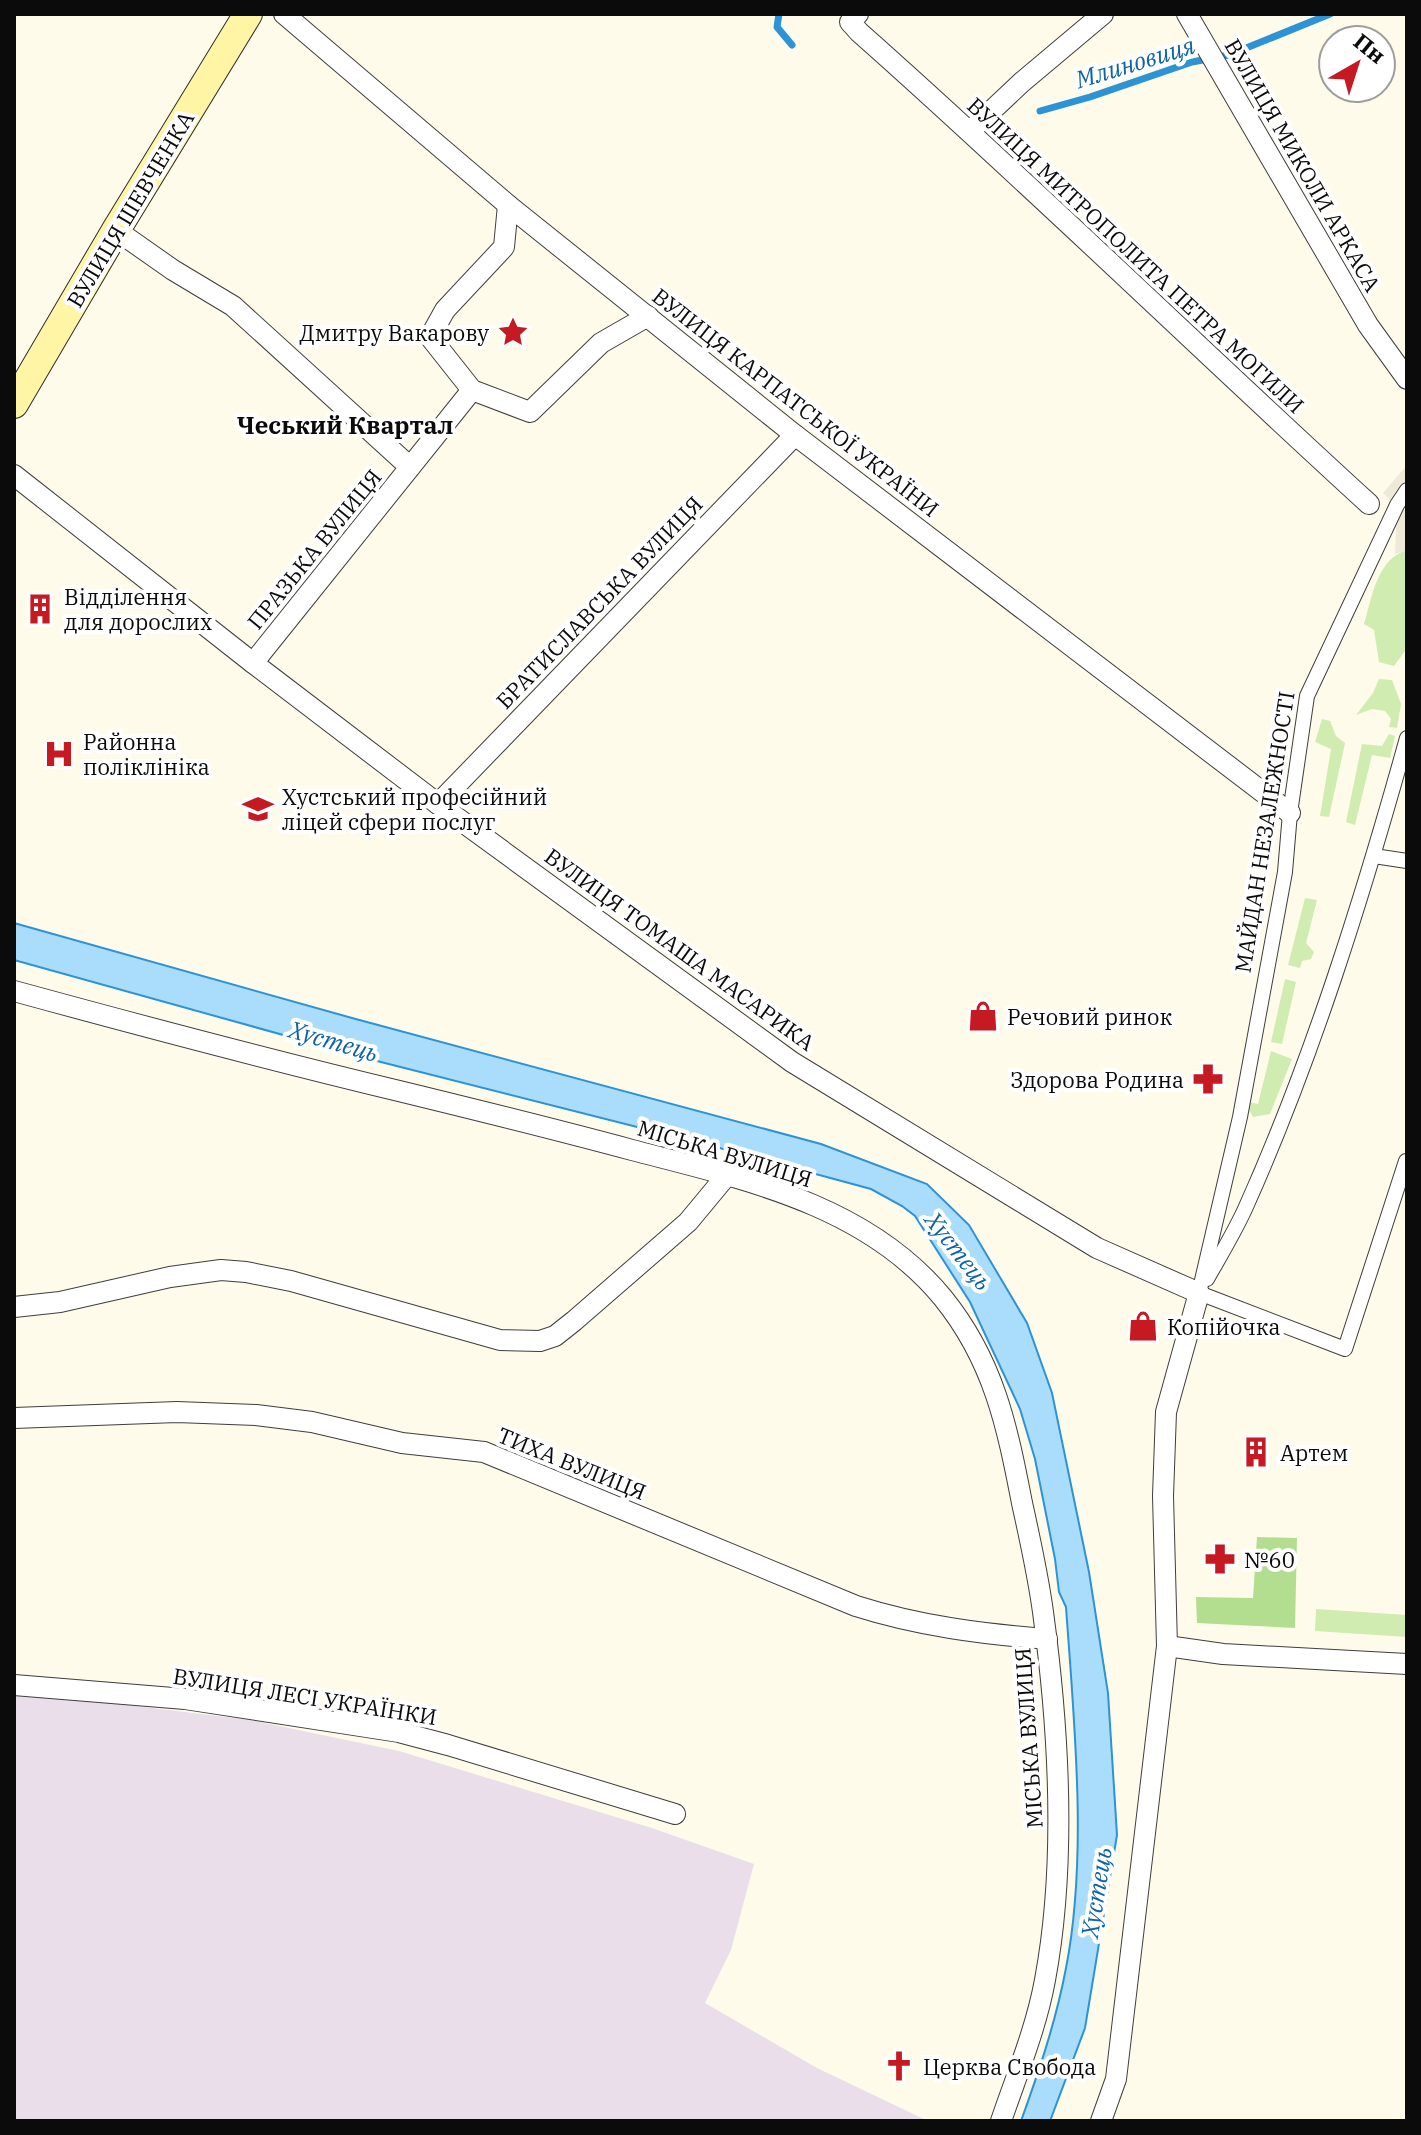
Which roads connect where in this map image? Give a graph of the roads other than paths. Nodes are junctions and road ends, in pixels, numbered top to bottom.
1 (248, 14) edge
2 (284, 14) edge
3 (1103, 14) edge
4 (854, 18) edge
5 (1192, 22) edge
6 (970, 131) junction
7 (508, 205) junction
8 (116, 230) junction
9 (648, 316) junction
10 (1407, 379) edge
11 (472, 390) junction
12 (14, 404) edge
13 (795, 435) junction
14 (410, 467) junction
15 (14, 475) edge
16 (1407, 490) edge
17 (1369, 504) joint
18 (1389, 522) junction
19 (253, 663) junction
20 (1407, 738) edge
21 (438, 804) junction
22 (1290, 813) junction
23 (1374, 856) junction
24 (1407, 861) edge
25 (14, 991) edge
26 (1406, 1161) edge
27 (727, 1175) junction
28 (1199, 1293) junction
29 (14, 1307) edge
30 (14, 1418) edge
31 (1047, 1639) junction
32 (1167, 1646) junction
33 (1407, 1664) edge
34 (14, 1685) edge
35 (675, 1814) dead end
36 (1001, 2121) edge
37 (1101, 2121) edge

1 - 8 main road, ВУЛИЦЯ ШЕВЧЕНКА
2 - 7 street, ВУЛИЦЯ КАРПАТСЬКОЇ УКРАЇНИ
3 - 6 street
4 - 6 street, ВУЛИЦЯ МИТРОПОЛИТА ПЕТРА МОГИЛИ
5 - 10 street, ВУЛИЦЯ МИКОЛИ АРКАСА
6 - 17 street, ВУЛИЦЯ МИТРОПОЛИТА ПЕТРА МОГИЛИ
7 - 9 street, ВУЛИЦЯ КАРПАТСЬКОЇ УКРАЇНИ
7 - 11 street
8 - 12 main road, ВУЛИЦЯ ШЕВЧЕНКА
8 - 14 street
9 - 11 street
9 - 13 street, ВУЛИЦЯ КАРПАТСЬКОЇ УКРАЇНИ
11 - 14 street, ПРАЗЬКА ВУЛИЦЯ
13 - 21 street, БРАТИСЛАВСЬКА ВУЛИЦЯ
13 - 22 street, ВУЛИЦЯ КАРПАТСЬКОЇ УКРАЇНИ
14 - 19 street, ПРАЗЬКА ВУЛИЦЯ
15 - 19 street, ВУЛИЦЯ ТОМАША МАСАРИКА
16 - 18 street, МАЙДАН НЕЗАЛЕЖНОСТІ
17 - 18 street, ВУЛИЦЯ МИТРОПОЛИТА ПЕТРА МОГИЛИ
18 - 22 street, МАЙДАН НЕЗАЛЕЖНОСТІ
19 - 21 street, ВУЛИЦЯ ТОМАША МАСАРИКА
20 - 23 street, МАЙДАН НЕЗАЛЕЖНОСТІ
21 - 28 street, ВУЛИЦЯ ТОМАША МАСАРИКА
22 - 28 street, МАЙДАН НЕЗАЛЕЖНОСТІ
23 - 24 street
23 - 28 street, МАЙДАН НЕЗАЛЕЖНОСТІ
25 - 27 street, МІСЬКА ВУЛИЦЯ
26 - 28 street
27 - 29 street
27 - 31 street, МІСЬКА ВУЛИЦЯ
28 - 32 street, МАЙДАН НЕЗАЛЕЖНОСТІ
30 - 31 street, ТИХА ВУЛИЦЯ
31 - 36 street, МІСЬКА ВУЛИЦЯ
32 - 33 street
32 - 37 street, МАЙДАН НЕЗАЛЕЖНОСТІ
34 - 35 street, ВУЛИЦЯ ЛЕСІ УКРАЇНКИ

